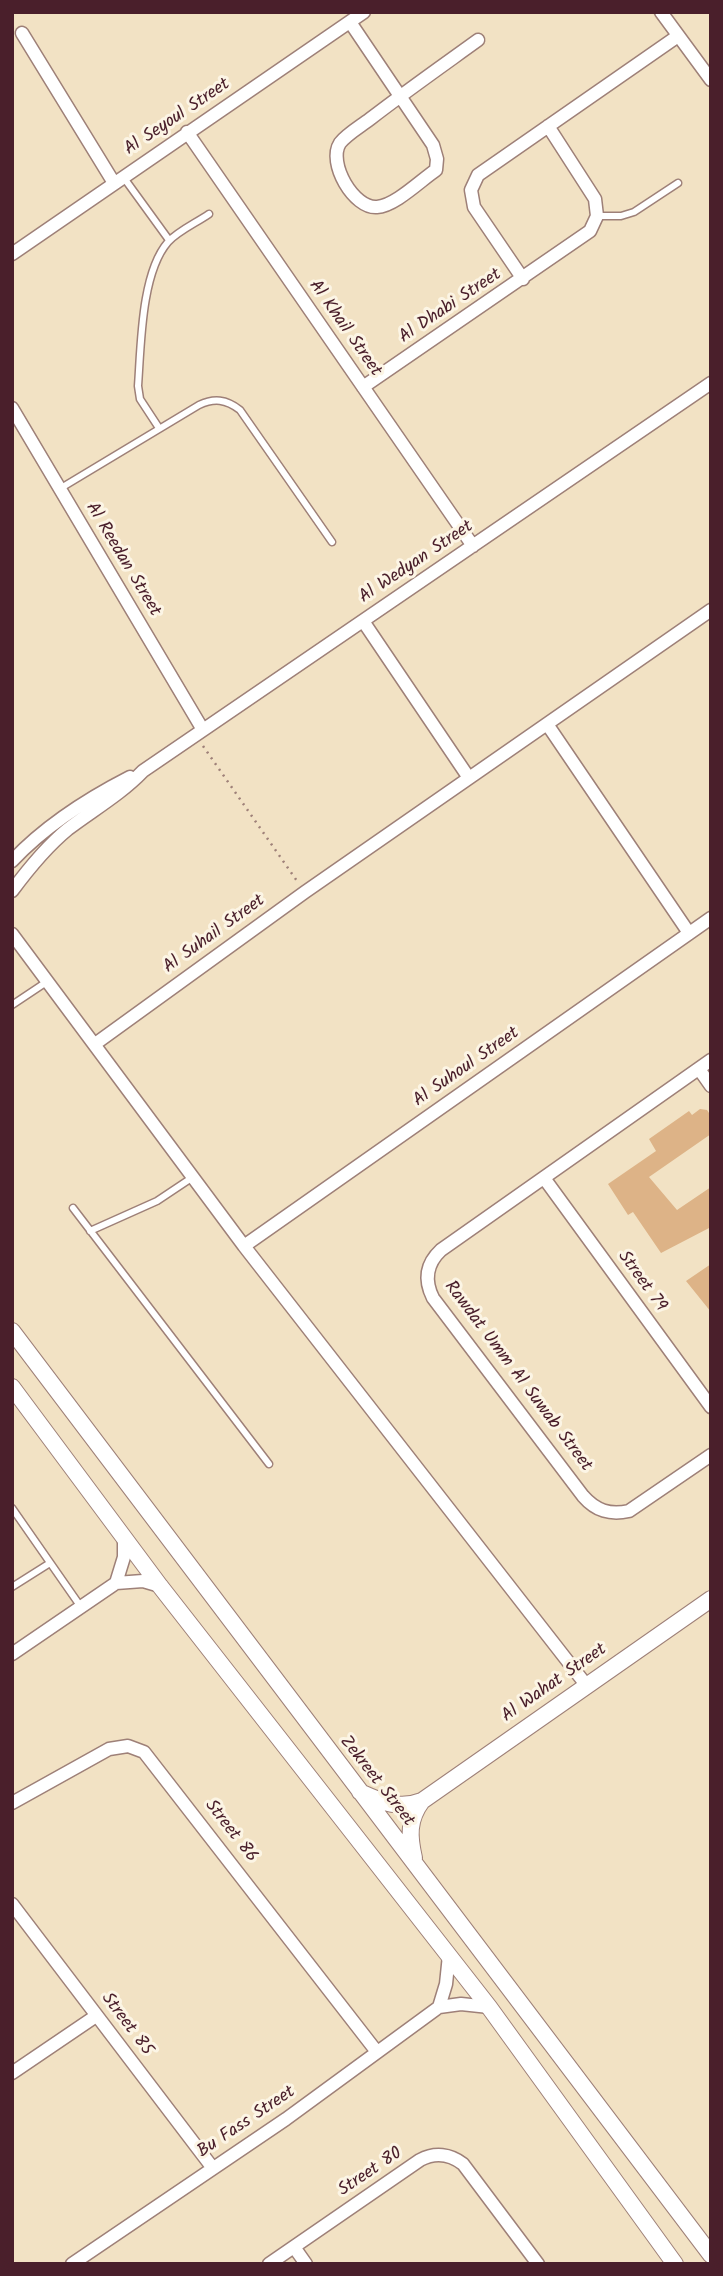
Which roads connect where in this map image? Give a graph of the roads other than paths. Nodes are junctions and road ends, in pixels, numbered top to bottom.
1 (364, 12) edge
2 (661, 12) edge
3 (350, 22) junction
4 (22, 33) dead end
5 (678, 36) junction
6 (478, 40) dead end
7 (711, 80) edge
8 (400, 96) junction
9 (548, 126) junction
10 (187, 132) junction
11 (119, 180) junction
12 (678, 183) dead end
13 (209, 214) dead end
14 (597, 216) junction
15 (169, 240) junction
16 (12, 254) edge
17 (523, 279) junction
18 (711, 383) edge
19 (363, 387) junction
20 (12, 408) edge
21 (159, 428) junction
22 (59, 489) junction
23 (332, 542) dead end
24 (473, 545) junction
25 (711, 610) edge
26 (363, 621) junction
27 (547, 724) junction
28 (199, 732) junction
29 (143, 771) junction
30 (469, 778) junction
31 (12, 861) edge
32 (12, 891) edge
33 (711, 918) edge
34 (689, 933) junction
35 (12, 934) edge
36 (48, 981) junction
37 (12, 1005) edge
38 (95, 1044) junction
39 (711, 1060) edge
40 (699, 1069) junction
41 (711, 1086) edge
42 (193, 1177) junction
43 (544, 1178) junction
44 (73, 1208) dead end
45 (90, 1231) junction
46 (244, 1246) junction
47 (12, 1331) edge
48 (12, 1387) edge
49 (711, 1407) edge
50 (711, 1455) edge
51 (269, 1464) dead end
52 (12, 1508) edge
53 (124, 1539) junction
54 (50, 1563) junction
55 (116, 1583) junction
56 (160, 1586) junction
57 (12, 1587) edge
58 (711, 1599) edge
59 (81, 1607) junction
60 (12, 1654) edge
61 (587, 1686) junction
62 (357, 1790) junction
63 (422, 1801) junction
64 (12, 1803) edge
65 (415, 1864) junction
66 (12, 1904) edge
67 (449, 1955) junction
68 (439, 2007) junction
69 (489, 2007) junction
70 (96, 2016) junction
71 (377, 2052) junction
72 (12, 2073) edge
73 (212, 2167) junction
74 (294, 2247) junction
75 (711, 2255) edge
76 (72, 2264) edge
77 (269, 2264) edge
78 (306, 2264) edge
79 (538, 2264) edge
80 (675, 2264) edge

1 - 3 street, Al Seyoul Street
2 - 5 street
3 - 8 street
3 - 10 street, Al Seyoul Street
4 - 11 street
5 - 7 street
5 - 9 street, Al Dhabi Street
6 - 8 street
8 - 8 street
9 - 14 street
9 - 17 street, Al Dhabi Street
10 - 11 street, Al Seyoul Street
10 - 19 street, Al Khail Street
11 - 15 lane
11 - 16 street, Al Seyoul Street
12 - 14 lane
13 - 15 lane
14 - 17 street, Al Dhabi Street
15 - 21 lane
17 - 19 street, Al Dhabi Street
18 - 24 street, Al Wedyan Street
19 - 24 street, Al Khail Street
20 - 22 street, Al Reedan Street
21 - 22 lane
21 - 23 lane
22 - 28 street, Al Reedan Street
24 - 26 street, Al Wedyan Street
25 - 27 street, Al Suhail Street
26 - 28 street, Al Wedyan Street
26 - 30 street
27 - 30 street, Al Suhail Street
27 - 34 street
28 - 29 street, Al Wedyan Street
29 - 31 street, Al Wedyan Street
29 - 32 street, Al Wedyan Street
30 - 38 street, Al Suhail Street
33 - 34 street, Al Suhoul Street
34 - 46 street, Al Suhoul Street
35 - 36 street
36 - 37 lane
36 - 38 street
38 - 42 street
39 - 40 street, Rawdat Umm Al Suwab Street
40 - 41 street
40 - 43 street, Rawdat Umm Al Suwab Street
42 - 45 lane
42 - 46 street
43 - 49 street, Street 79
43 - 50 street, Rawdat Umm Al Suwab Street
44 - 45 lane
45 - 51 lane
46 - 61 street
47 - 62 street, Zekreet Street
48 - 53 street
52 - 54 lane
53 - 55 street
53 - 56 street
54 - 57 lane
54 - 59 lane
55 - 56 street
55 - 59 street
56 - 67 street
58 - 61 street, Al Wahat Street
59 - 60 street
61 - 63 street, Al Wahat Street
62 - 63 street, Al Wahat Street
62 - 65 street, Zekreet Street
63 - 65 street
64 - 71 street, Street 86
65 - 75 street, Zekreet Street
66 - 70 street, Street 85
67 - 68 street
67 - 69 street
68 - 69 street
68 - 71 street, Bu Fass Street
69 - 80 street
70 - 72 street
70 - 73 street, Street 85
71 - 73 street, Bu Fass Street
73 - 76 street, Bu Fass Street
74 - 77 street, Street 80
74 - 78 street
74 - 79 street, Street 80

